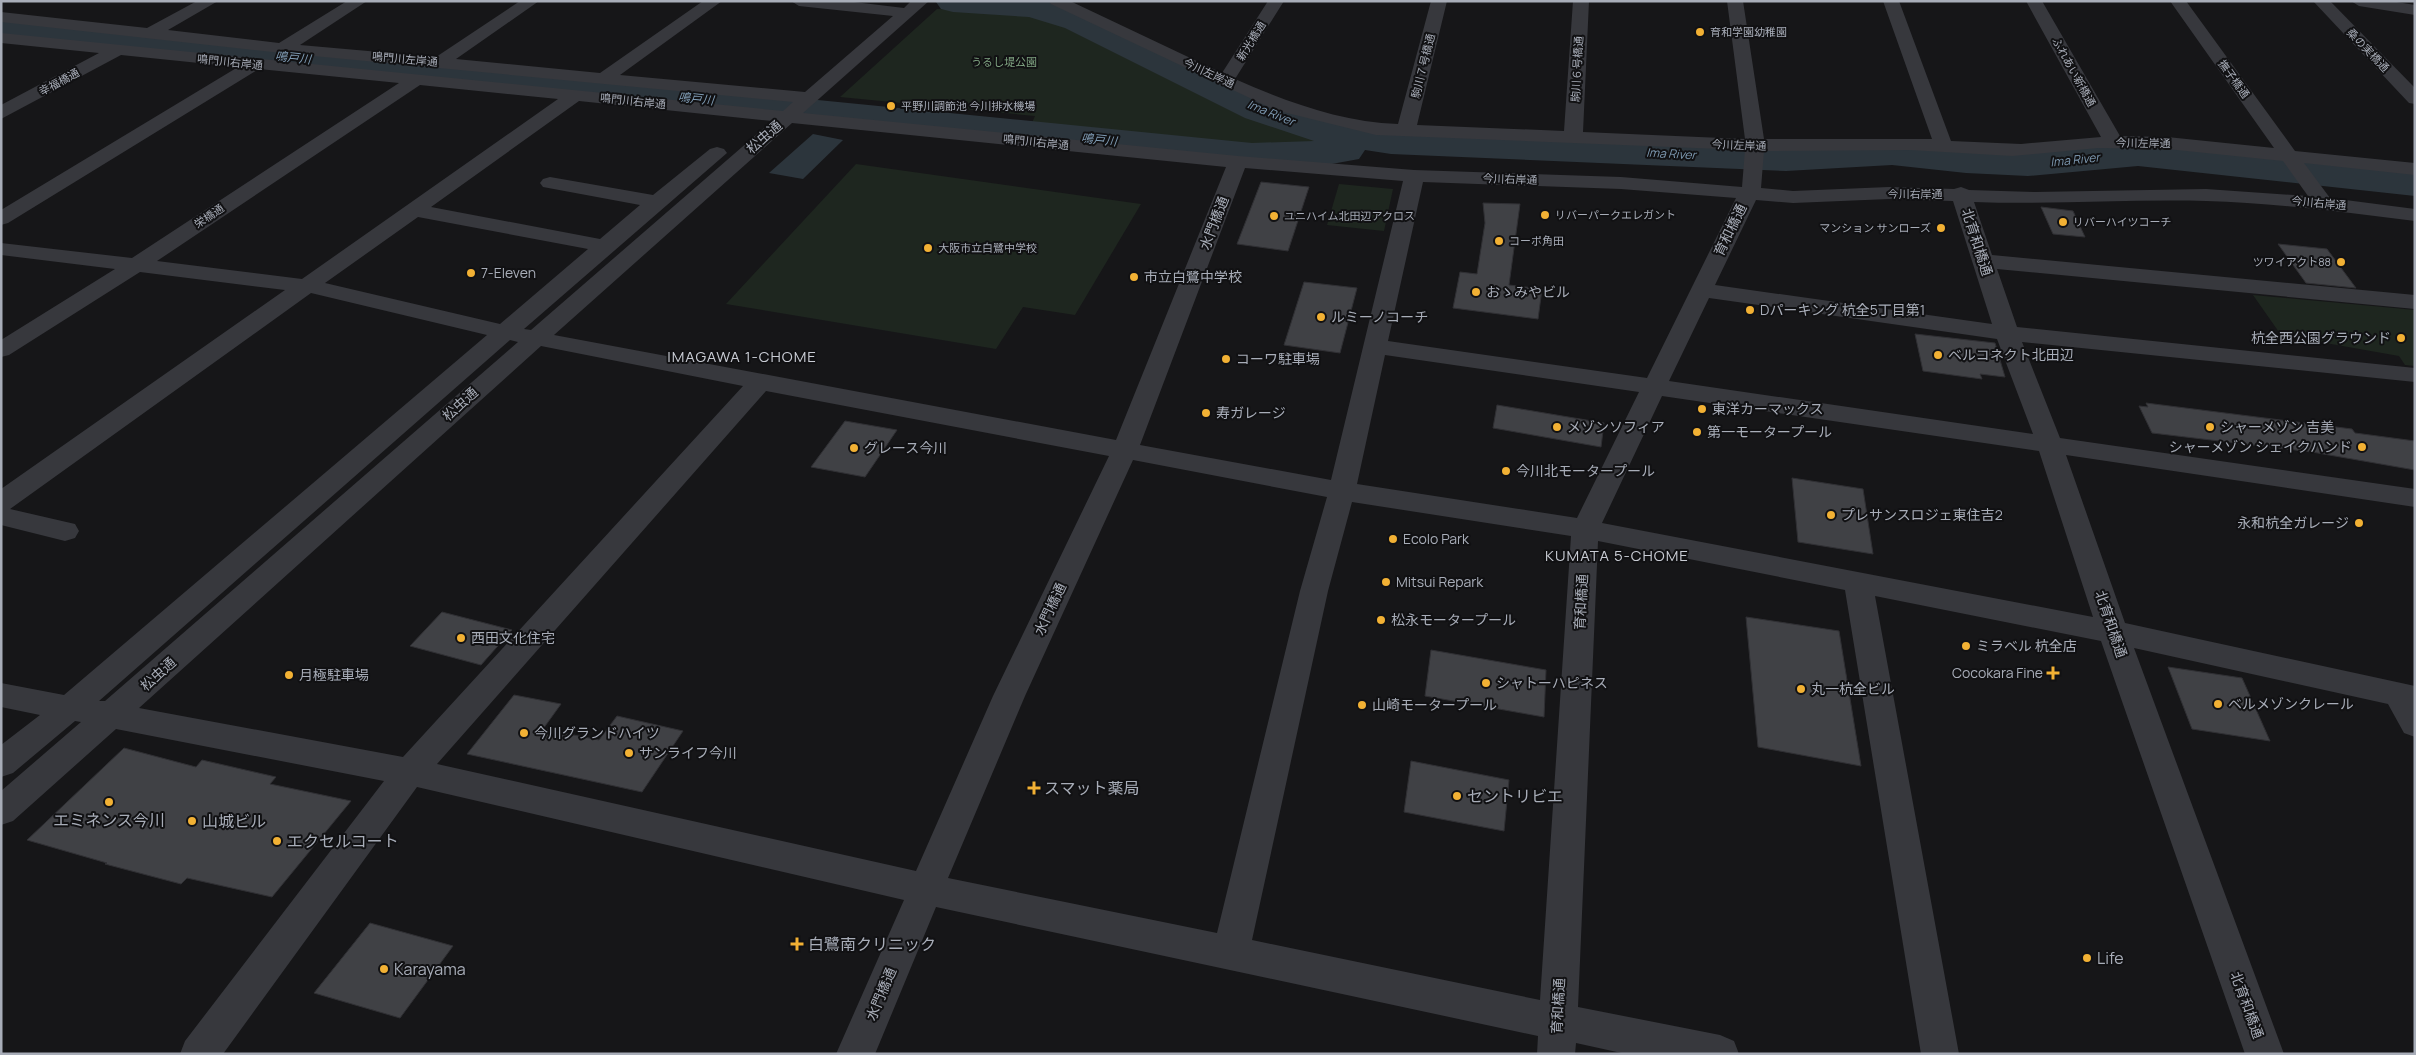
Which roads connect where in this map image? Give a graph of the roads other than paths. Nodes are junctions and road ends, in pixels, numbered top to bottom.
1 (210, 1) edge
2 (359, 1) edge
3 (531, 1) edge
4 (714, 1) edge
5 (799, 1) edge
6 (921, 1) edge
7 (1056, 1) edge
8 (1104, 1) edge
9 (1276, 1) edge
10 (1439, 1) edge
11 (1581, 1) edge
12 (1735, 1) edge
13 (1891, 1) edge
14 (2034, 1) edge
15 (2178, 1) edge
16 (2321, 1) edge
17 (2359, 1) edge
18 (896, 8) edge
19 (2415, 10) edge
20 (1089, 15) junction
21 (1, 17) edge
22 (866, 26) dead end
23 (151, 33) junction
24 (1, 38) edge
25 (282, 48) junction
26 (118, 50) junction
27 (441, 62) junction
28 (255, 64) junction
29 (604, 78) junction
30 (416, 80) junction
31 (801, 80) dead end
32 (1225, 81) junction
33 (576, 95) junction
34 (782, 96) junction
35 (808, 98) junction
36 (2415, 99) edge
37 (1, 113) edge
38 (761, 114) junction
39 (786, 117) junction
40 (1406, 130) junction
41 (1573, 137) junction
42 (2114, 142) junction
43 (1944, 146) junction
44 (1754, 148) junction
45 (2291, 156) junction
46 (1238, 162) junction
47 (2415, 169) edge
48 (1414, 176) junction
49 (550, 183) dead end
50 (1750, 191) junction
51 (1961, 194) junction
52 (657, 202) junction
53 (2323, 203) junction
54 (414, 210) junction
55 (2415, 215) edge
56 (1, 219) edge
57 (604, 246) junction
58 (1, 249) edge
59 (1983, 261) junction
60 (135, 266) junction
61 (308, 286) junction
62 (1701, 290) junction
63 (2415, 302) edge
64 (505, 332) junction
65 (2007, 333) junction
66 (535, 337) junction
67 (1376, 346) junction
68 (1, 350) edge
69 (2415, 375) edge
70 (760, 382) junction
71 (1654, 385) junction
72 (2050, 446) junction
73 (1125, 450) junction
74 (1342, 491) junction
75 (2415, 498) edge
76 (1, 502) edge
77 (1, 516) edge
78 (1585, 529) junction
79 (65, 531) dead end
80 (1858, 582) junction
81 (2113, 632) junction
82 (1, 696) edge
83 (2406, 696) edge
84 (70, 708) junction
85 (111, 716) junction
86 (2415, 724) edge
87 (1, 764) edge
88 (410, 772) junction
89 (1, 811) edge
90 (926, 889) junction
91 (1231, 953) junction
92 (1556, 1038) edge
93 (199, 1054) edge
94 (855, 1054) edge
95 (1720, 1054) edge
96 (1940, 1054) edge
97 (2264, 1054) edge

1 - 23 street
2 - 25 street
3 - 27 street
4 - 29 street
5 - 18 street
6 - 18 street, 松虫通
7 - 20 street, 今川左岸通
8 - 20 street
9 - 32 street, 新光橋通
10 - 40 street, 駒川７号橋通
11 - 41 street, 駒川６号橋通
12 - 44 street
13 - 43 street
14 - 42 street, ふれあい新橋通
15 - 45 street, 撫子橋通
16 - 36 street, 桑の実橋通
17 - 19 street
18 - 22 street, 松虫通
18 - 35 street, 松虫通
20 - 32 street, 今川左岸通
21 - 23 street, 鳴門川左岸通
23 - 25 street, 鳴門川左岸通
24 - 26 street, 鳴門川右岸通
25 - 27 street, 鳴門川左岸通
26 - 28 street, 鳴門川右岸通
26 - 37 street, 幸福橋通
27 - 29 street, 鳴門川左岸通
28 - 30 street, 鳴門川右岸通
28 - 56 street
29 - 34 street, 鳴門川左岸通
30 - 33 street, 鳴門川右岸通
30 - 60 street, 栄橋通
31 - 34 street, 松虫通
32 - 40 street, 今川左岸通
33 - 38 street, 鳴門川右岸通
33 - 54 street
34 - 35 street, 鳴門川左岸通
34 - 38 street, 松虫通
35 - 39 street, 松虫通
38 - 39 street, 鳴門川右岸通
38 - 52 street, 松虫通
39 - 46 street, 鳴門川右岸通
39 - 66 street, 松虫通
40 - 41 street, 今川左岸通
41 - 44 street, 今川左岸通
42 - 43 street, 今川左岸通
42 - 45 street, 今川左岸通
43 - 44 street, 今川左岸通
44 - 50 street
45 - 47 street, 今川左岸通
45 - 53 street, 撫子橋通
46 - 48 street, 鳴門川右岸通
46 - 73 street, 水門橋通
48 - 50 street, 今川右岸通
48 - 67 street
49 - 52 street
50 - 51 street, 今川右岸通
50 - 62 street, 育和橋通
51 - 53 street, 今川右岸通
51 - 59 street, 北育和橋通
52 - 57 street, 松虫通
53 - 55 street, 今川右岸通
54 - 57 street
54 - 61 street
57 - 64 street, 松虫通
58 - 60 street
59 - 63 street
59 - 65 street, 北育和橋通
60 - 61 street
60 - 68 street, 栄橋通
61 - 64 street
61 - 76 street
62 - 65 street
62 - 71 street, 育和橋通
64 - 66 street
64 - 84 street, 松虫通
65 - 69 street
65 - 72 street, 北育和橋通
66 - 70 street
66 - 85 street, 松虫通
67 - 71 street
67 - 74 street
70 - 73 street
70 - 88 street
71 - 72 street
71 - 78 street, 育和橋通
72 - 75 street
72 - 81 street, 北育和橋通
73 - 74 street
73 - 90 street, 水門橋通
74 - 78 street
74 - 91 street
77 - 79 street
78 - 80 street
78 - 92 street, 育和橋通
80 - 81 street
80 - 96 street
81 - 83 street
81 - 97 street, 北育和橋通
82 - 84 street
83 - 86 street
84 - 85 street
84 - 87 street, 松虫通
85 - 88 street
85 - 89 street, 松虫通
88 - 90 street
88 - 93 street
90 - 91 street
90 - 94 street, 水門橋通
91 - 92 street
92 - 95 street

